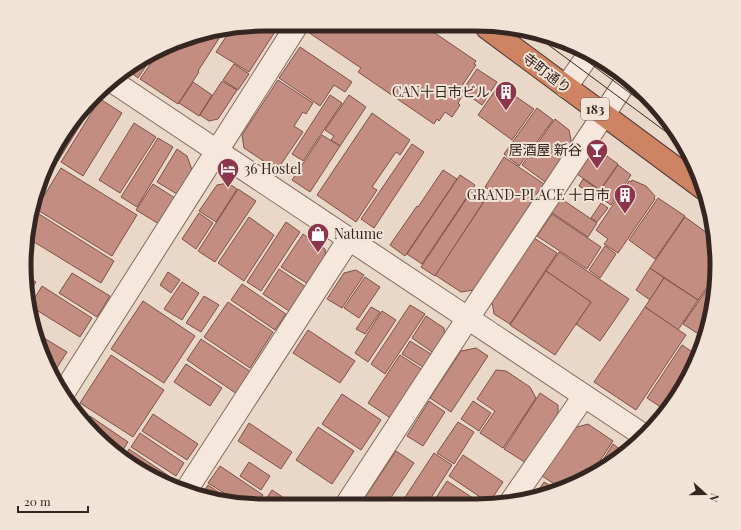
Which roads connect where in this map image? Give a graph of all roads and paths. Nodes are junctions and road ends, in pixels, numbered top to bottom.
1 (293, 31) edge
2 (492, 32) edge
3 (586, 58) edge
4 (117, 84) edge
5 (624, 84) edge
6 (566, 87) junction
7 (604, 115) junction
8 (217, 151) junction
9 (695, 182) edge
10 (349, 238) junction
11 (468, 318) junction
12 (66, 389) edge
13 (584, 396) junction
14 (639, 432) edge
15 (189, 486) edge
16 (515, 496) edge
17 (350, 499) edge

1 - 8 street
2 - 6 highway, 寺町通り / 183
3 - 6 street
4 - 8 street
5 - 7 street
6 - 7 highway, 寺町通り / 183
7 - 9 highway, 寺町通り / 183
7 - 11 street
8 - 10 street
8 - 12 street
10 - 11 street
10 - 15 street
11 - 13 street
11 - 17 street
13 - 14 street
13 - 16 street

